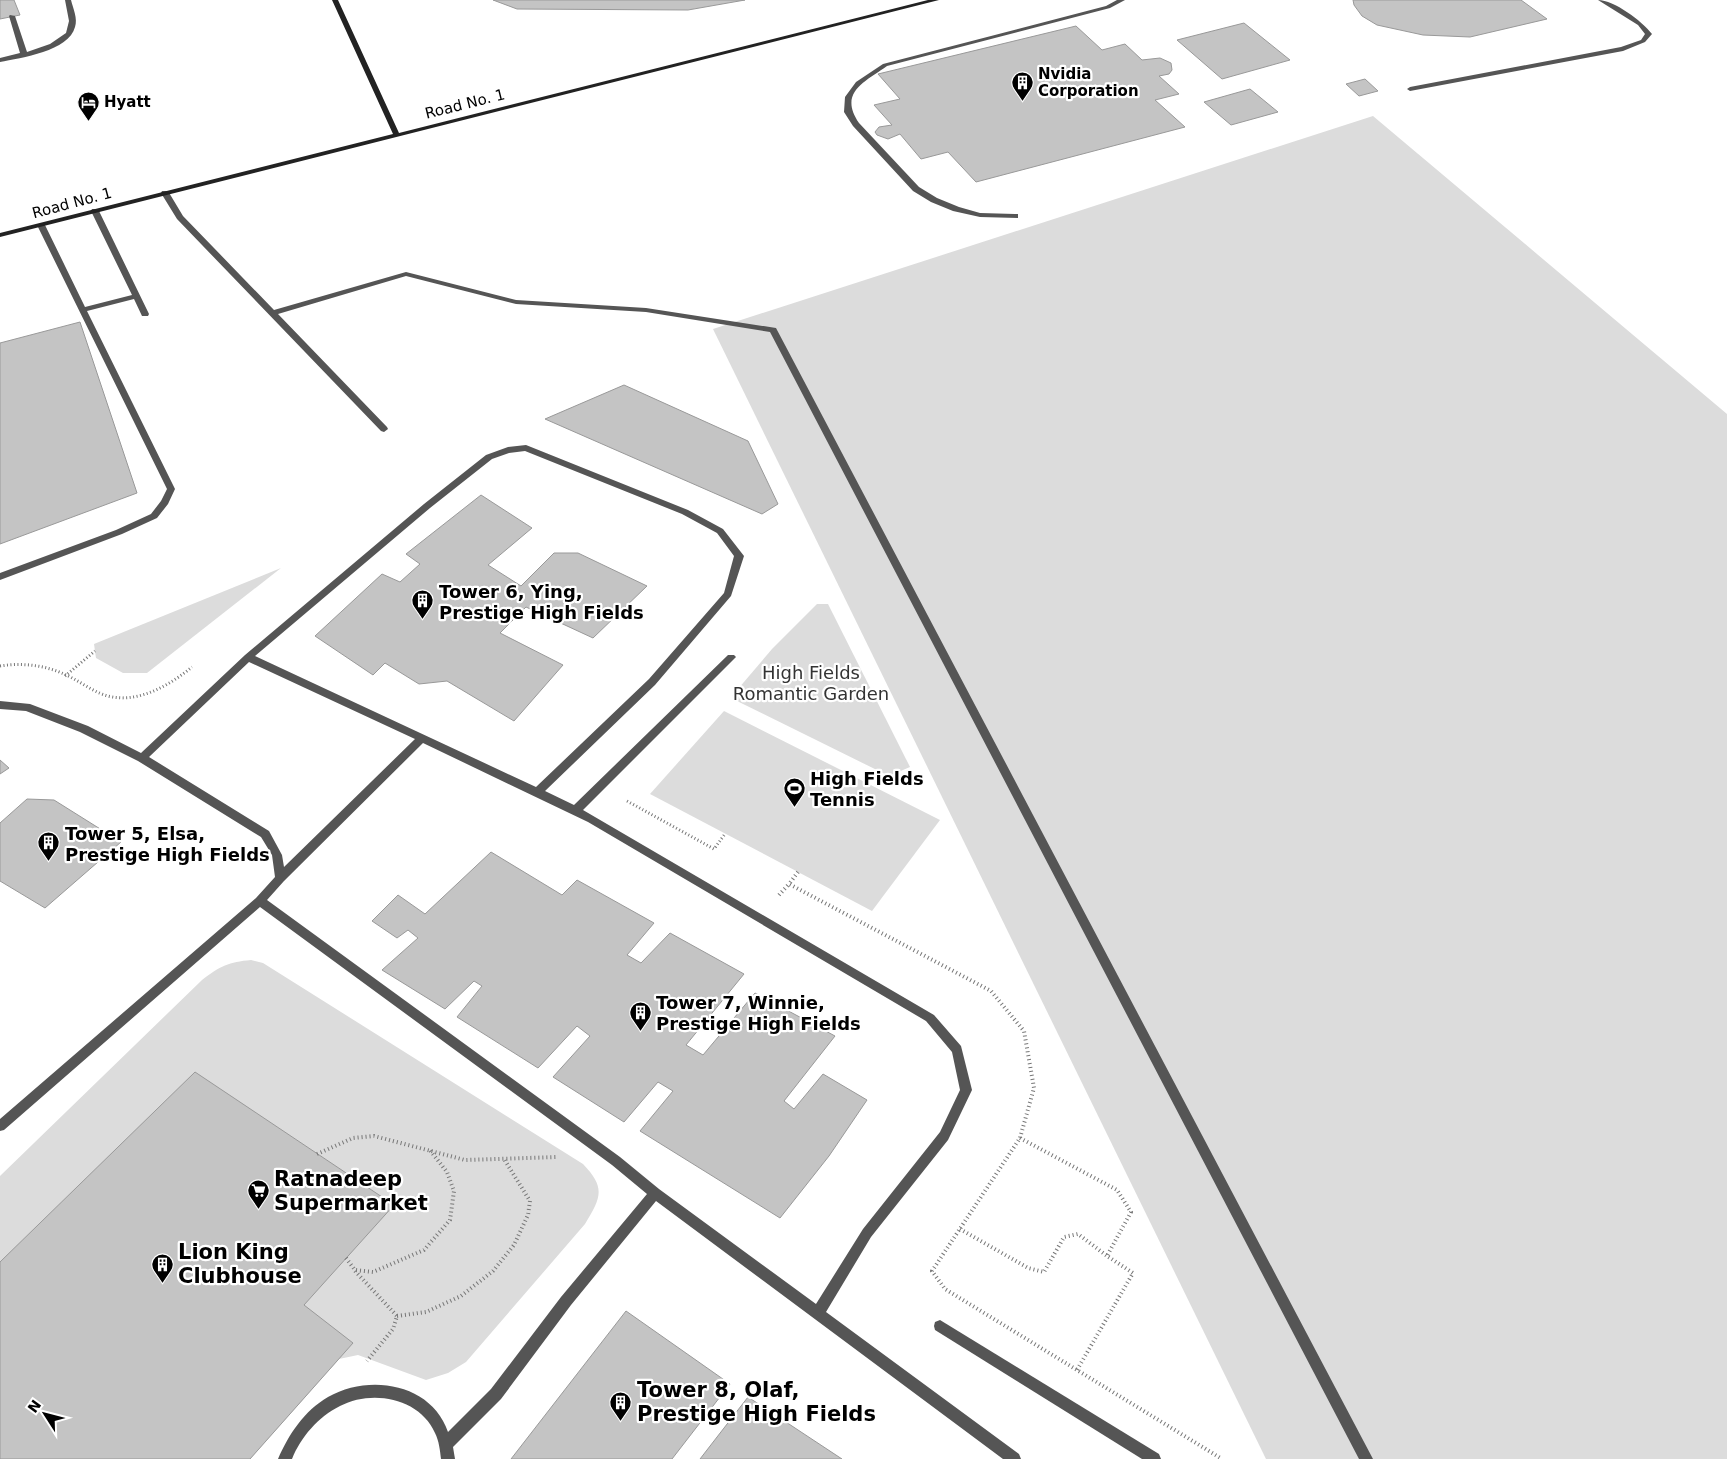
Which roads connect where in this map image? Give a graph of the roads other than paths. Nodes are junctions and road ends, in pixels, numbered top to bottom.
1 (68, 0) edge
2 (335, 0) edge
3 (936, 0) edge
4 (1122, 0) edge
5 (1601, 0) edge
6 (12, 16) dead end
7 (24, 54) junction
8 (0, 60) edge
9 (1410, 89) dead end
10 (397, 136) junction
11 (165, 193) junction
12 (95, 211) junction
13 (1015, 216) dead end
14 (41, 225) junction
15 (0, 235) edge
16 (136, 296) junction
17 (83, 310) junction
18 (273, 313) junction
19 (145, 314) dead end
20 (384, 429) dead end
21 (0, 576) edge
22 (248, 657) junction
23 (731, 657) dead end
24 (0, 705) edge
25 (421, 739) junction
26 (142, 758) junction
27 (537, 792) junction
28 (575, 811) junction
29 (280, 878) junction
30 (260, 901) junction
31 (0, 1126) edge
32 (655, 1193) junction
33 (817, 1314) junction
34 (940, 1326) dead end
35 (447, 1443) junction
36 (284, 1459) edge
37 (448, 1459) edge
38 (1014, 1459) edge
39 (1154, 1459) edge
40 (1366, 1459) edge

1 - 7 street
2 - 10 street
3 - 10 street, Road No. 1
4 - 13 street
5 - 9 street
6 - 7 street
7 - 8 street
10 - 11 street, Road No. 1
11 - 12 street, Road No. 1
11 - 18 street
12 - 14 street, Road No. 1
12 - 16 street
14 - 15 street, Road No. 1
14 - 17 street
16 - 17 street
16 - 19 street
17 - 21 street
18 - 20 street
18 - 40 street
22 - 25 street
22 - 26 street
22 - 27 street
23 - 28 street
24 - 26 street
25 - 27 street
25 - 29 street
26 - 29 street
27 - 28 street
28 - 33 street
29 - 30 street
30 - 31 street
30 - 32 street
32 - 33 street
32 - 35 street
33 - 38 street
34 - 39 street
35 - 36 street
35 - 37 street

